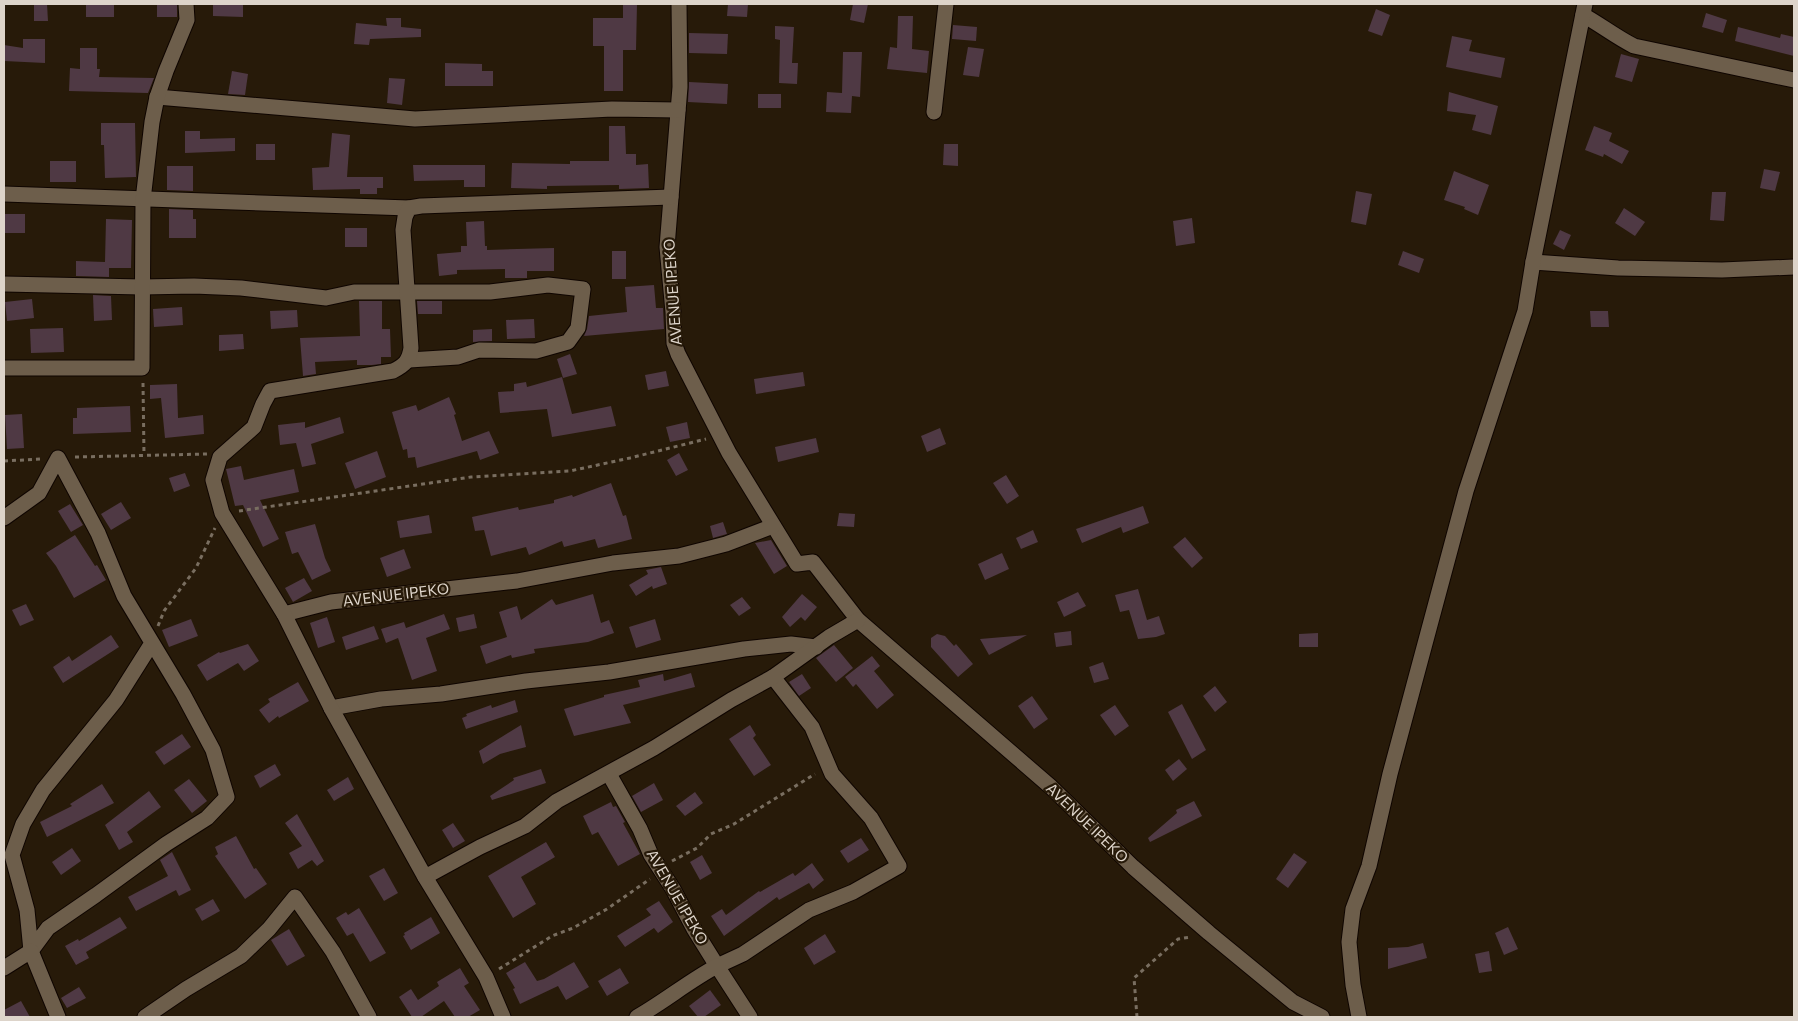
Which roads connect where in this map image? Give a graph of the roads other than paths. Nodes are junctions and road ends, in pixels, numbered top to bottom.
1 (186, 4) edge
2 (679, 4) edge
3 (946, 4) edge
4 (1584, 9) edge
5 (1794, 80) edge
6 (157, 97) junction
7 (678, 110) junction
8 (934, 112) dead end
9 (4, 194) edge
10 (672, 196) junction
11 (143, 200) junction
12 (409, 208) junction
13 (1533, 262) junction
14 (1794, 266) edge
15 (4, 284) edge
16 (142, 287) junction
17 (407, 292) junction
18 (409, 360) junction
19 (4, 368) edge
20 (4, 518) edge
21 (773, 526) junction
22 (284, 614) junction
23 (858, 620) junction
24 (152, 643) junction
25 (816, 647) junction
26 (773, 677) junction
27 (331, 708) junction
28 (609, 774) junction
29 (425, 877) junction
30 (31, 951) junction
31 (717, 966) junction
32 (4, 968) edge
33 (58, 1017) edge
34 (145, 1017) edge
35 (369, 1017) edge
36 (503, 1017) edge
37 (637, 1017) edge
38 (750, 1017) edge
39 (1322, 1017) edge
40 (1359, 1017) edge

1 - 6 street
2 - 7 street, AVENUE IPEKO
3 - 8 street
4 - 5 street
4 - 13 street
6 - 7 street
6 - 11 street
7 - 10 street, AVENUE IPEKO
9 - 11 street
10 - 12 street
10 - 21 street, AVENUE IPEKO
11 - 12 street
11 - 16 street
12 - 17 street
13 - 14 street
13 - 40 street
15 - 16 street
16 - 17 street
16 - 19 street
17 - 18 street
17 - 18 street
18 - 22 street
20 - 24 street
21 - 22 street, AVENUE IPEKO
21 - 23 street, AVENUE IPEKO
22 - 27 street
23 - 25 street
23 - 39 street, AVENUE IPEKO
24 - 30 street
24 - 30 street
25 - 26 street
25 - 27 street
26 - 28 street
26 - 31 street
27 - 29 street
28 - 29 street
28 - 31 street, AVENUE IPEKO
29 - 36 street
30 - 32 street
30 - 33 street
31 - 37 street
31 - 38 street, AVENUE IPEKO
34 - 35 street

